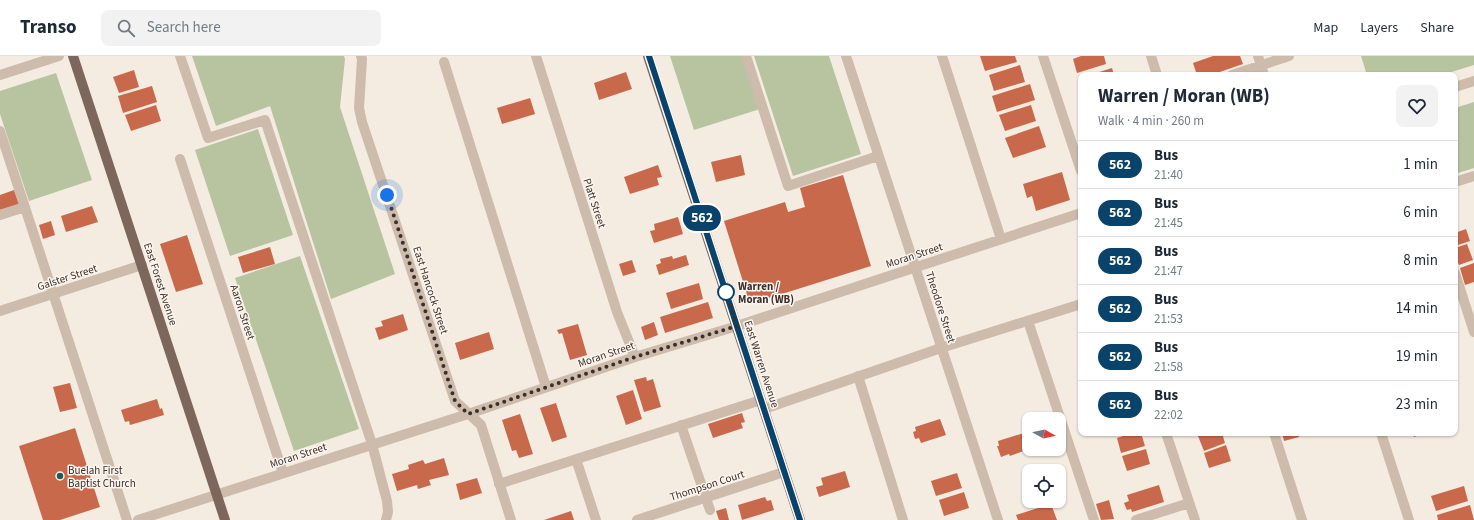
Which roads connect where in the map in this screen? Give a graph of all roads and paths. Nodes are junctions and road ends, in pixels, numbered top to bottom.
1 (59, 56) edge
2 (74, 56) edge
3 (180, 56) edge
4 (362, 56) edge
5 (536, 56) edge
6 (648, 56) edge
7 (746, 56) edge
8 (846, 56) edge
9 (942, 56) edge
10 (1043, 56) edge
11 (1151, 56) edge
12 (1289, 56) edge
13 (444, 62) dead end
14 (1261, 66) edge
15 (1156, 72) edge
16 (1242, 72) edge
17 (0, 75) edge
18 (1474, 81) edge
19 (1458, 86) edge
20 (0, 131) edge
21 (878, 156) junction
22 (180, 159) dead end
23 (1078, 162) edge
24 (1474, 176) edge
25 (1458, 181) edge
26 (25, 207) junction
27 (1078, 214) edge
28 (0, 215) edge
29 (1001, 239) junction
30 (142, 265) junction
31 (916, 267) junction
32 (1458, 282) edge
33 (53, 294) junction
34 (1078, 305) edge
35 (0, 311) edge
36 (1028, 321) junction
37 (737, 326) junction
38 (1474, 332) edge
39 (941, 348) junction
40 (635, 357) junction
41 (858, 376) junction
42 (546, 387) junction
43 (762, 404) junction
44 (468, 414) junction
45 (681, 425) junction
46 (1167, 436) edge
47 (1275, 436) edge
48 (1382, 436) edge
49 (372, 444) junction
50 (576, 459) junction
51 (784, 472) junction
52 (283, 473) junction
53 (499, 484) junction
54 (217, 494) junction
55 (706, 498) junction
56 (1189, 503) junction
57 (710, 510) dead end
58 (127, 520) edge
59 (138, 520) edge
60 (226, 520) edge
61 (386, 520) edge
62 (511, 520) edge
63 (596, 520) edge
64 (637, 520) edge
65 (800, 520) edge
66 (904, 520) edge
67 (998, 520) edge
68 (1094, 520) edge
69 (1136, 520) edge
70 (1195, 520) edge
71 (1302, 520) edge
72 (1409, 520) edge

1 - 17 street
2 - 30 main road, East Forest Avenue
3 - 49 street
4 - 44 street, East Hancock Street
5 - 40 street, Platt Street
6 - 37 main road, East Warren Avenue
7 - 21 street
8 - 21 street, Theodore Street
9 - 29 street
10 - 23 street
11 - 15 street
12 - 14 street
13 - 42 street
14 - 16 street
18 - 19 street
20 - 26 street
21 - 31 street, Theodore Street
22 - 52 street, Aaron Street
24 - 25 street
26 - 28 street
26 - 33 street
27 - 29 street, Moran Street
29 - 31 street, Moran Street
30 - 33 street, Galster Street
30 - 54 main road, East Forest Avenue
31 - 37 street, Moran Street
31 - 39 street, Theodore Street
32 - 38 street
33 - 35 street, Galster Street
33 - 58 street
34 - 36 street
36 - 39 street
36 - 68 street
37 - 40 street, Moran Street
37 - 43 main road, East Warren Avenue
39 - 41 street
39 - 67 street, Theodore Street
40 - 42 street, Moran Street
41 - 43 street
41 - 66 street
42 - 44 street, Moran Street
43 - 45 street
43 - 51 main road, East Warren Avenue
44 - 49 street, Moran Street
44 - 53 street, East Hancock Street
45 - 50 street
45 - 55 street
46 - 56 street
47 - 71 street
48 - 72 street
49 - 52 street, Moran Street
49 - 61 street
50 - 53 street
50 - 63 street
51 - 55 street, Thompson Court
51 - 65 main road, East Warren Avenue
52 - 54 street, Moran Street
53 - 62 street, East Hancock Street
54 - 59 street, Moran Street
54 - 60 main road, East Forest Avenue
55 - 57 street
55 - 64 street, Thompson Court
56 - 69 street
56 - 70 street

